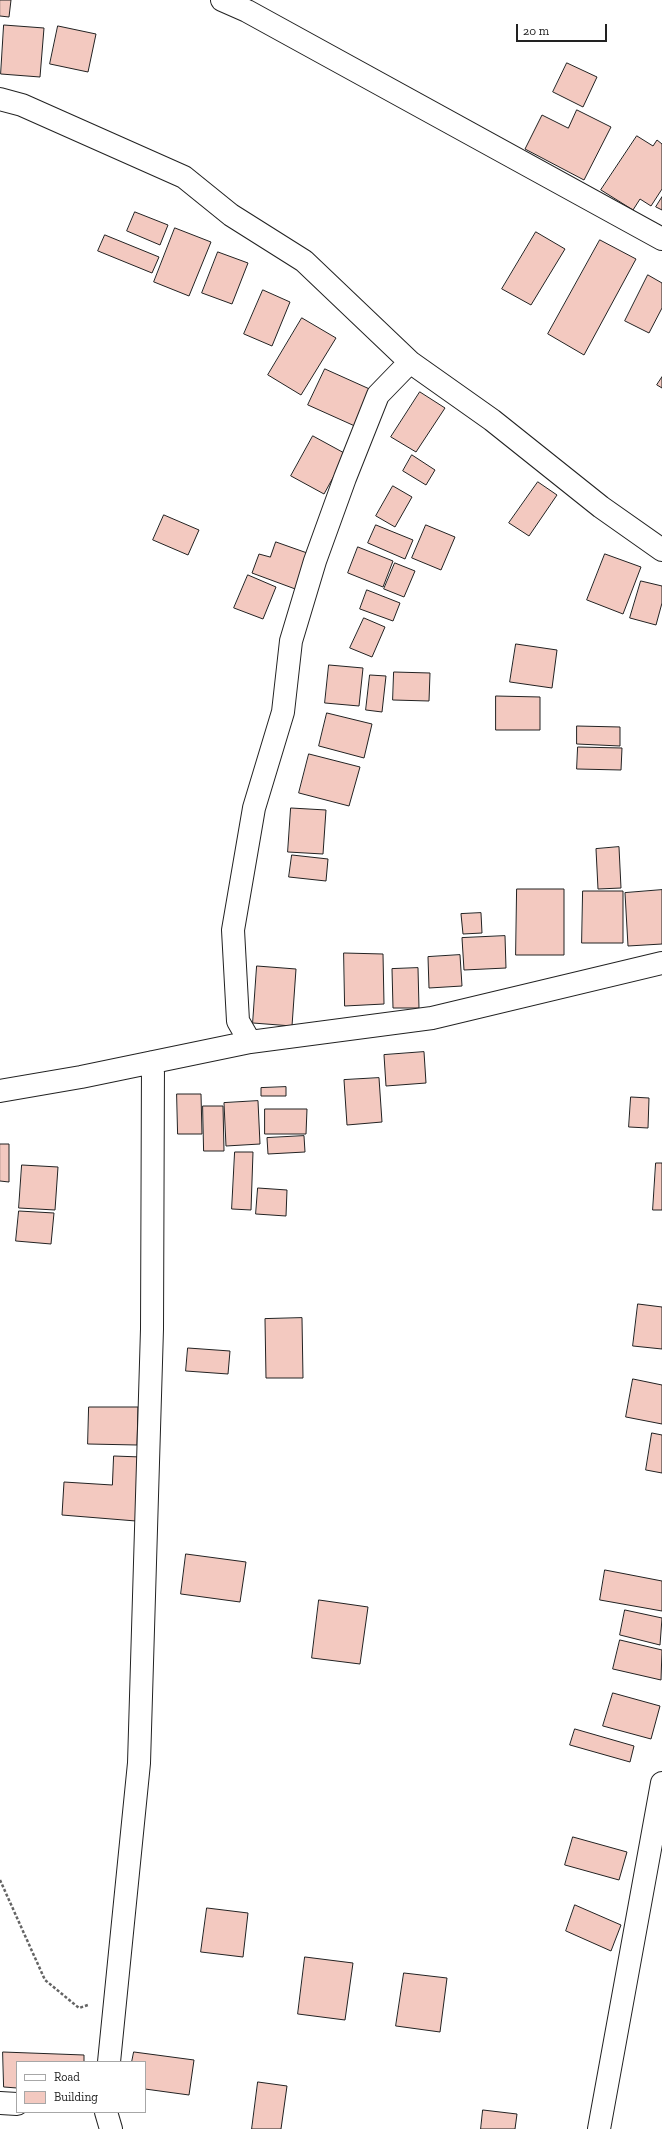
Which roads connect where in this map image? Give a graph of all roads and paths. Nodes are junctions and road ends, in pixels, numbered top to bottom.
1 (222, 0) edge
2 (0, 99) edge
3 (662, 240) edge
4 (410, 362) junction
5 (662, 550) edge
6 (662, 962) edge
7 (250, 1042) junction
8 (153, 1062) junction
9 (0, 1091) edge
10 (662, 1783) edge
11 (0, 1880) edge
12 (116, 1996) junction
13 (109, 2061) edge
14 (0, 2103) edge
15 (16, 2104) edge
16 (106, 2113) edge
17 (110, 2129) edge
18 (599, 2129) edge

1 - 3 street
2 - 4 street
4 - 5 street
4 - 7 street
6 - 7 street
7 - 8 street
8 - 9 street
8 - 12 street
10 - 18 street
11 - 12 path
12 - 13 street
14 - 15 street
16 - 17 street

